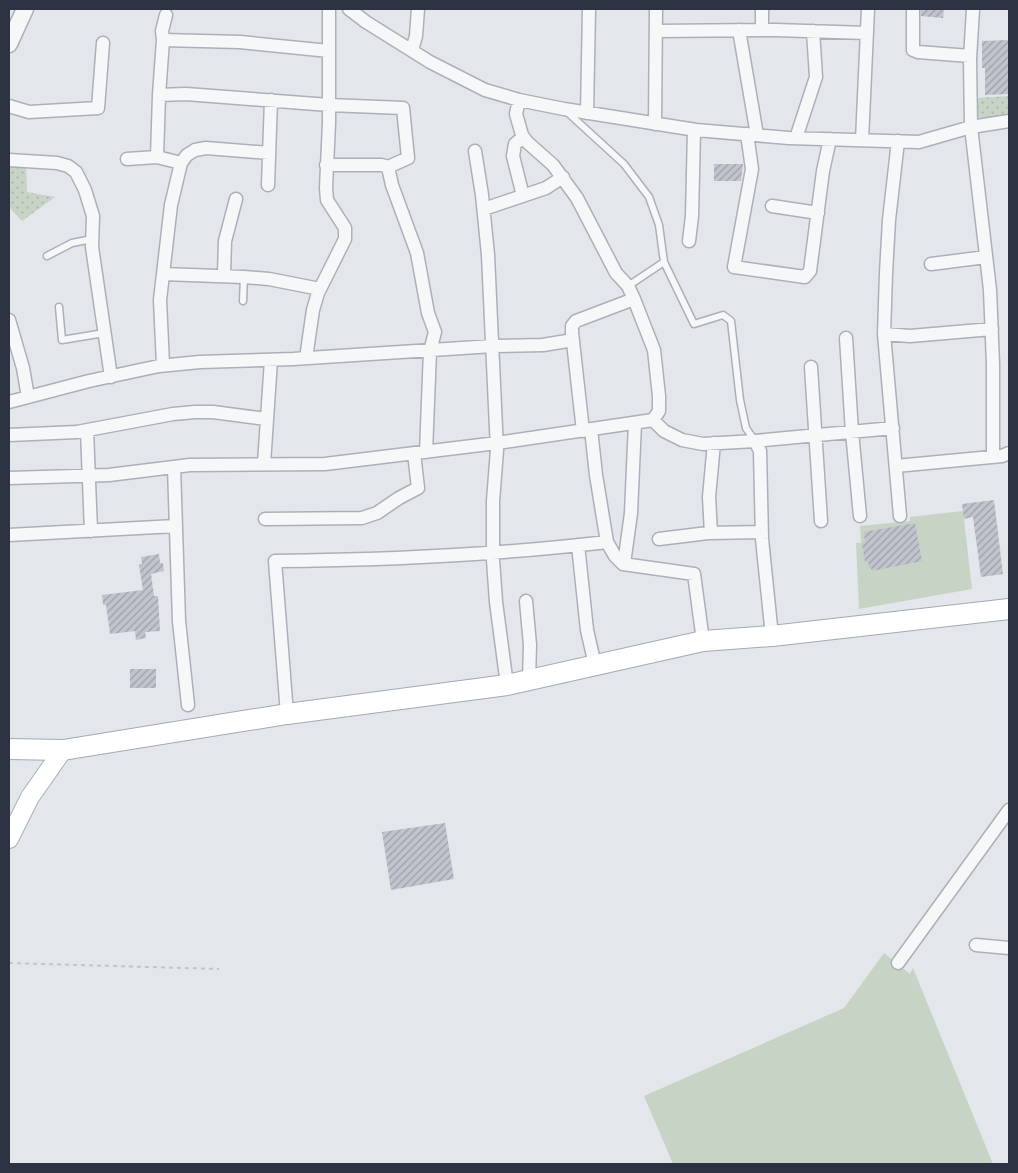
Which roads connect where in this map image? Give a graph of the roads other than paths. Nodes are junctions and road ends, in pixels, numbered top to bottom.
1 (25, 9) edge
2 (329, 9) edge
3 (349, 9) edge
4 (418, 9) edge
5 (588, 9) edge
6 (656, 9) edge
7 (762, 9) edge
8 (868, 9) edge
9 (912, 9) edge
10 (973, 9) edge
11 (166, 16) dead end
12 (739, 30) junction
13 (762, 30) junction
14 (656, 31) junction
15 (813, 31) junction
16 (866, 32) junction
17 (163, 40) junction
18 (103, 43) dead end
19 (9, 44) edge
20 (412, 50) junction
21 (329, 51) junction
22 (970, 56) junction
23 (159, 95) junction
24 (271, 100) junction
25 (519, 100) junction
26 (329, 105) junction
27 (9, 106) edge
28 (564, 109) junction
29 (587, 113) junction
30 (1009, 121) edge
31 (655, 124) junction
32 (971, 127) junction
33 (694, 130) junction
34 (752, 135) junction
35 (523, 137) junction
36 (796, 138) junction
37 (830, 139) junction
38 (862, 140) junction
39 (898, 141) junction
40 (475, 151) dead end
41 (269, 153) junction
42 (157, 157) junction
43 (127, 159) dead end
44 (9, 160) edge
45 (181, 163) junction
46 (326, 165) junction
47 (388, 167) junction
48 (563, 177) junction
49 (268, 185) dead end
50 (523, 196) junction
51 (236, 200) dead end
52 (772, 206) dead end
53 (484, 209) junction
54 (818, 213) junction
55 (92, 239) junction
56 (689, 241) dead end
57 (47, 256) dead end
58 (986, 257) junction
59 (664, 262) junction
60 (931, 264) dead end
61 (163, 274) junction
62 (224, 275) junction
63 (244, 277) junction
64 (628, 286) junction
65 (320, 289) junction
66 (634, 299) junction
67 (243, 301) dead end
68 (59, 307) dead end
69 (9, 320) edge
70 (992, 329) junction
71 (104, 333) junction
72 (884, 334) junction
73 (846, 338) dead end
74 (573, 340) junction
75 (493, 346) junction
76 (430, 351) junction
77 (306, 358) junction
78 (271, 360) junction
79 (163, 365) junction
80 (811, 367) dead end
81 (110, 377) junction
82 (28, 397) junction
83 (9, 402) edge
84 (266, 420) junction
85 (653, 420) junction
86 (635, 423) junction
87 (893, 428) junction
88 (87, 430) junction
89 (587, 430) junction
90 (852, 432) junction
91 (9, 435) edge
92 (815, 436) junction
93 (755, 441) junction
94 (497, 443) junction
95 (714, 443) junction
96 (420, 452) junction
97 (1009, 453) edge
98 (993, 457) junction
99 (264, 464) junction
100 (896, 466) junction
101 (174, 467) junction
102 (88, 476) junction
103 (9, 478) edge
104 (860, 516) dead end
105 (900, 516) dead end
106 (265, 520) dead end
107 (821, 521) dead end
108 (175, 526) junction
109 (91, 531) junction
110 (762, 532) junction
111 (711, 533) junction
112 (9, 536) edge
113 (659, 540) dead end
114 (607, 542) junction
115 (578, 545) junction
116 (493, 553) junction
117 (624, 564) junction
118 (526, 601) dead end
119 (1009, 609) edge
120 (772, 636) junction
121 (703, 641) junction
122 (595, 665) junction
123 (529, 680) junction
124 (507, 685) junction
125 (188, 705) dead end
126 (287, 714) junction
127 (9, 749) edge
128 (63, 750) junction
129 (1009, 810) edge
130 (9, 839) edge
131 (976, 945) dead end
132 (1009, 948) edge
133 (898, 963) dead end

1 - 19 street
2 - 21 street
3 - 20 street
4 - 20 street
5 - 29 street
6 - 14 street
7 - 13 street
8 - 16 street
9 - 22 street
10 - 22 street
11 - 17 street
12 - 13 street
12 - 14 street
12 - 34 street
13 - 15 street
14 - 31 street
15 - 16 street
15 - 36 street
16 - 38 street
17 - 21 street
17 - 23 street
18 - 27 street
20 - 25 street
21 - 26 street
22 - 32 street
23 - 24 street
23 - 42 street
24 - 26 street
24 - 41 street
25 - 28 street
25 - 35 street
26 - 46 street
26 - 47 street
28 - 29 street
28 - 59 lane
29 - 31 street
30 - 32 street
31 - 33 street
32 - 39 street
32 - 58 street
33 - 34 street
33 - 56 street
34 - 36 street
34 - 54 street
35 - 48 street
35 - 50 street
36 - 37 street
37 - 38 street
37 - 54 street
38 - 39 street
39 - 72 street
40 - 53 street
41 - 45 street
41 - 49 street
42 - 43 street
42 - 45 street
44 - 55 street
45 - 61 street
46 - 47 street
46 - 65 street
47 - 76 street
48 - 50 street
48 - 64 street
50 - 53 street
51 - 62 street
52 - 54 street
53 - 75 street
55 - 57 lane
55 - 71 street
58 - 60 street
58 - 70 street
59 - 64 lane
59 - 93 lane
61 - 62 street
61 - 79 street
62 - 63 street
63 - 65 street
63 - 67 lane
64 - 66 street
65 - 77 street
66 - 74 street
66 - 85 street
68 - 71 lane
69 - 82 street
70 - 72 street
70 - 98 street
71 - 81 street
72 - 87 street
73 - 90 street
74 - 75 street
74 - 89 street
75 - 76 street
75 - 94 street
76 - 77 street
76 - 96 street
77 - 78 street
78 - 79 street
78 - 84 street
79 - 81 street
80 - 92 street
81 - 82 street
82 - 83 street
84 - 88 street
84 - 99 street
85 - 86 street
85 - 95 street
86 - 89 street
86 - 117 street
87 - 90 street
87 - 100 street
88 - 91 street
88 - 102 street
89 - 94 street
89 - 114 street
90 - 92 street
90 - 104 street
92 - 93 street
92 - 107 street
93 - 95 street
93 - 110 street
94 - 96 street
94 - 116 street
95 - 111 street
96 - 99 street
96 - 106 street
97 - 98 street
98 - 100 street
99 - 101 street
100 - 105 street
101 - 102 street
101 - 108 street
102 - 103 street
102 - 109 street
108 - 109 street
108 - 125 street
109 - 112 street
110 - 111 street
110 - 120 street
111 - 113 street
114 - 115 street
114 - 117 street
115 - 116 street
115 - 122 street
116 - 124 street
116 - 126 street
117 - 121 street
118 - 123 street
119 - 120 main road
120 - 121 main road
121 - 122 main road
122 - 123 main road
123 - 124 main road
124 - 126 main road
126 - 128 main road
127 - 128 main road
128 - 130 main road
129 - 133 street
131 - 132 street

